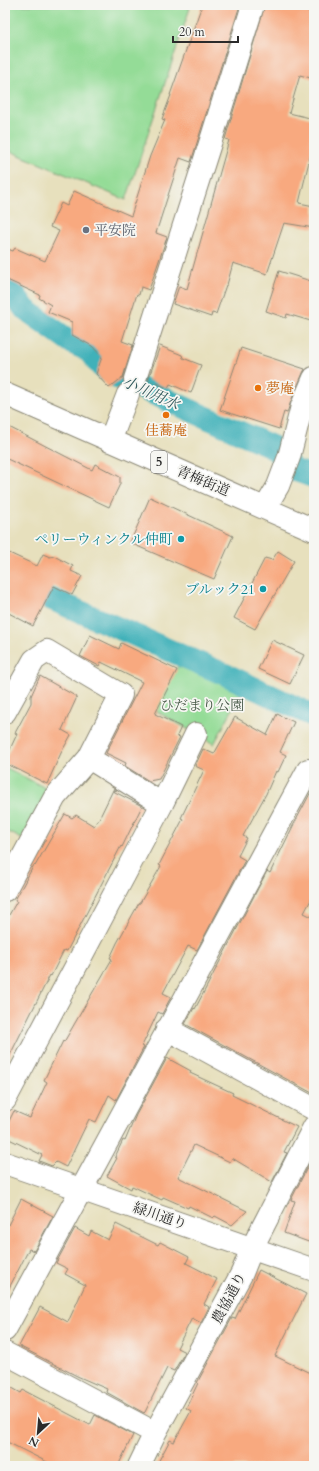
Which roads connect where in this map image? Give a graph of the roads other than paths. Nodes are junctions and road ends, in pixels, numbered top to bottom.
1 (253, 5) edge
2 (314, 378) edge
3 (5, 394) edge
4 (110, 441) junction
5 (266, 508) junction
6 (314, 530) edge
7 (5, 712) edge
8 (196, 734) dead end
9 (89, 758) junction
10 (308, 770) dead end
11 (162, 804) junction
12 (7, 884) edge
13 (167, 1029) junction
14 (5, 1100) edge
15 (314, 1109) edge
16 (314, 1127) edge
17 (5, 1162) edge
18 (82, 1189) junction
19 (252, 1248) junction
20 (314, 1270) edge
21 (5, 1330) edge
22 (5, 1353) edge
23 (156, 1433) junction
24 (139, 1466) edge

1 - 4 street
2 - 5 street
3 - 4 street, 青梅街道 / 5
4 - 5 street, 青梅街道 / 5
5 - 6 street, 青梅街道 / 5
7 - 9 street
8 - 11 street
9 - 11 street
9 - 12 street
10 - 13 street
11 - 14 street
13 - 15 street
13 - 18 street
16 - 19 street, 農協通り
17 - 18 street, 緑川通り
18 - 19 street, 緑川通り
18 - 21 street
19 - 20 street, 緑川通り
19 - 23 street, 農協通り
22 - 23 street
23 - 24 street, 農協通り

